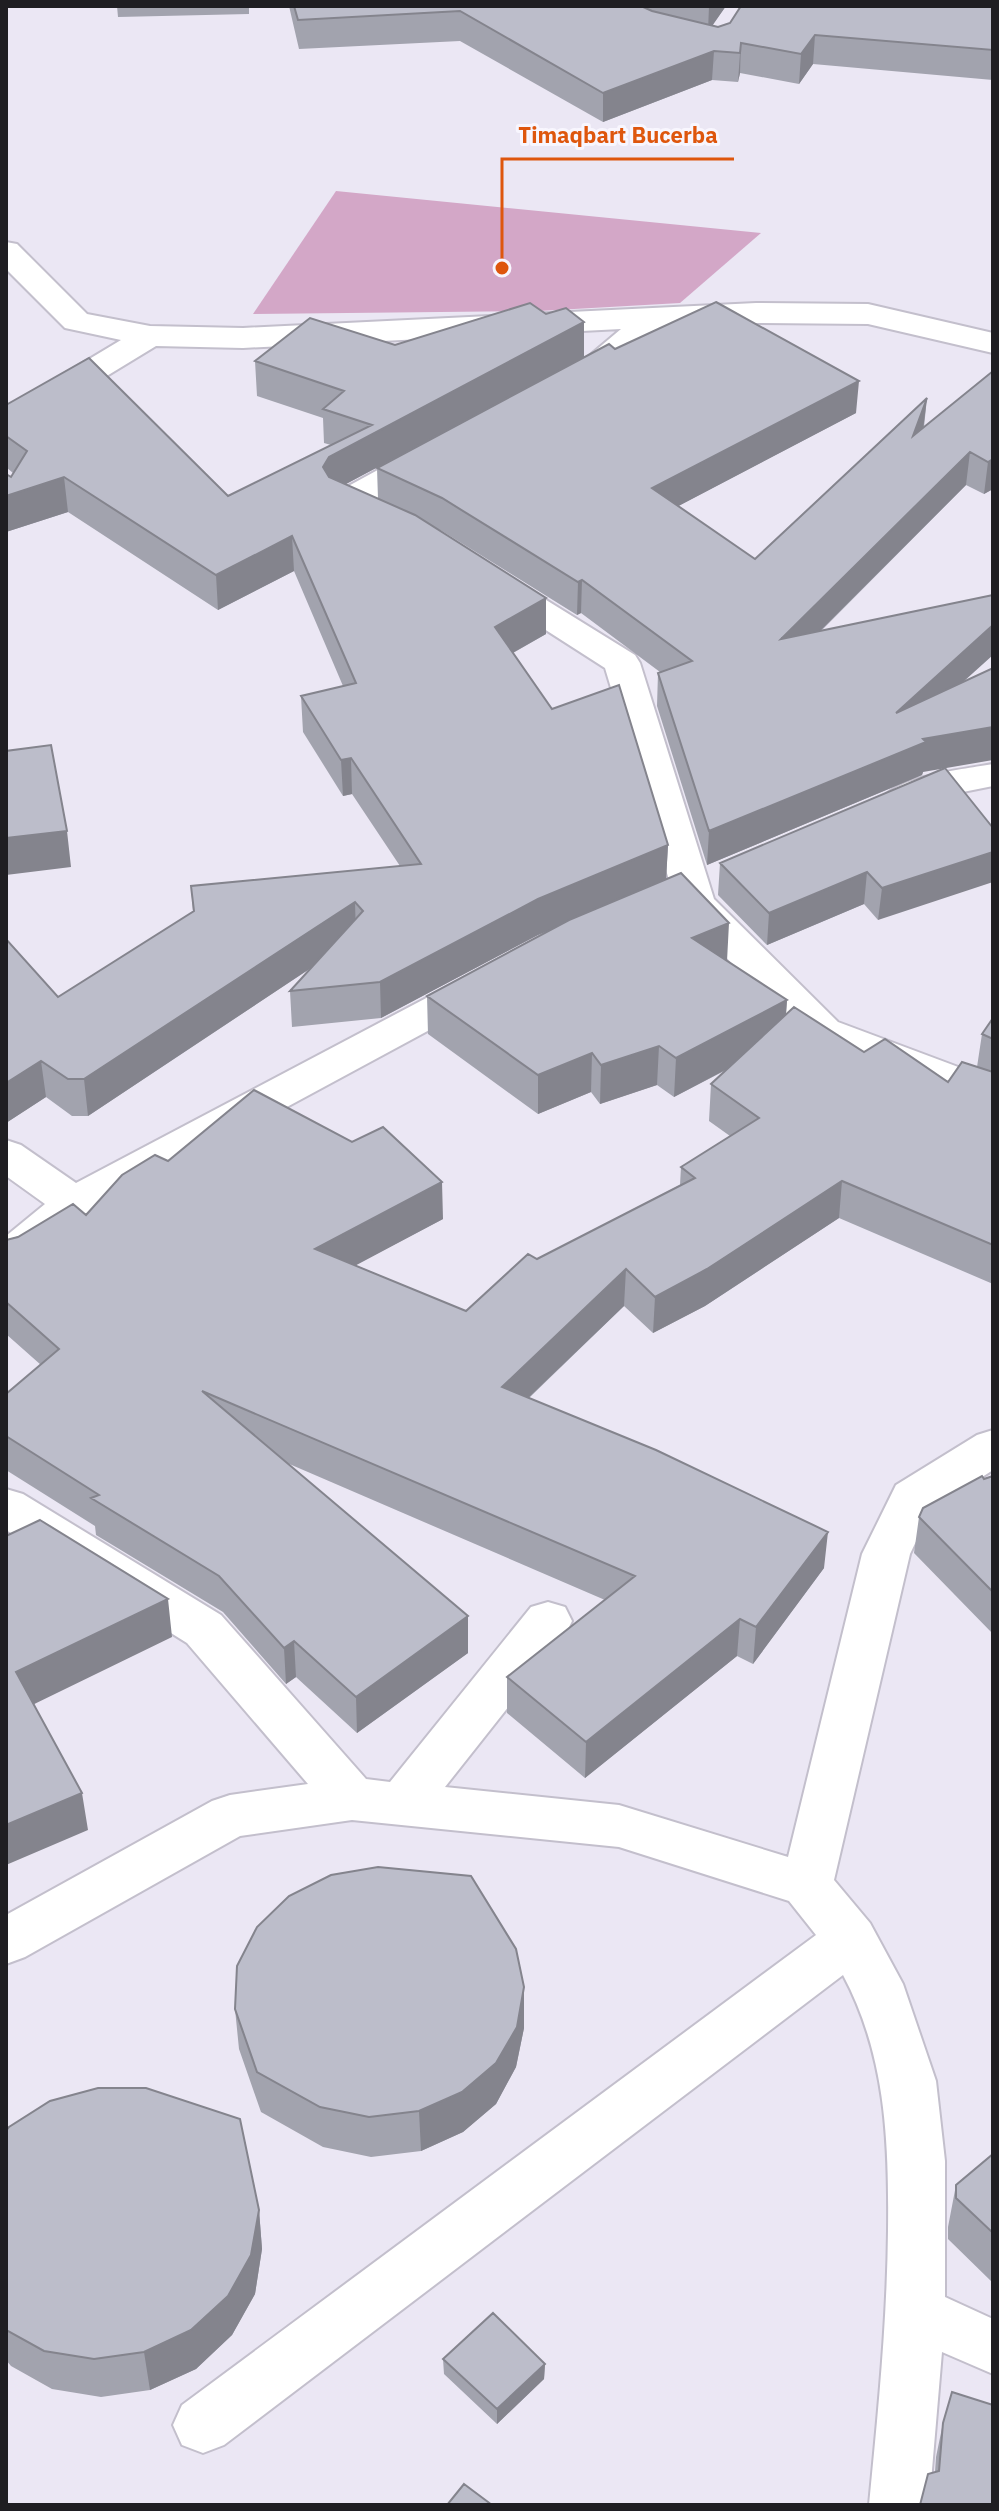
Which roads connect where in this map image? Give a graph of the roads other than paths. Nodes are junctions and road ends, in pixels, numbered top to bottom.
1 (6, 251) edge
2 (651, 320) junction
3 (150, 336) junction
4 (993, 343) edge
5 (540, 397) edge
6 (6, 423) edge
7 (459, 439) edge
8 (401, 528) edge
9 (468, 566) edge
10 (993, 775) edge
11 (862, 817) edge
12 (511, 969) edge
13 (993, 1095) edge
14 (6, 1155) edge
15 (74, 1203) junction
16 (6, 1260) edge
17 (993, 1447) edge
18 (6, 1507) edge
19 (548, 1621) dead end
20 (377, 1801) junction
21 (807, 1885) junction
22 (851, 1939) junction
23 (6, 1941) edge
24 (916, 2312) junction
25 (993, 2347) edge
26 (203, 2425) dead end
27 (899, 2505) edge

1 - 3 street
2 - 3 street
2 - 4 street
2 - 5 street
3 - 6 street
7 - 8 street
9 - 13 street
10 - 11 street
12 - 15 street
14 - 15 street
15 - 16 street
17 - 21 street
18 - 20 street
19 - 20 street
20 - 21 street
20 - 23 street
21 - 22 street
22 - 24 street
22 - 26 street
24 - 25 street
24 - 27 street

